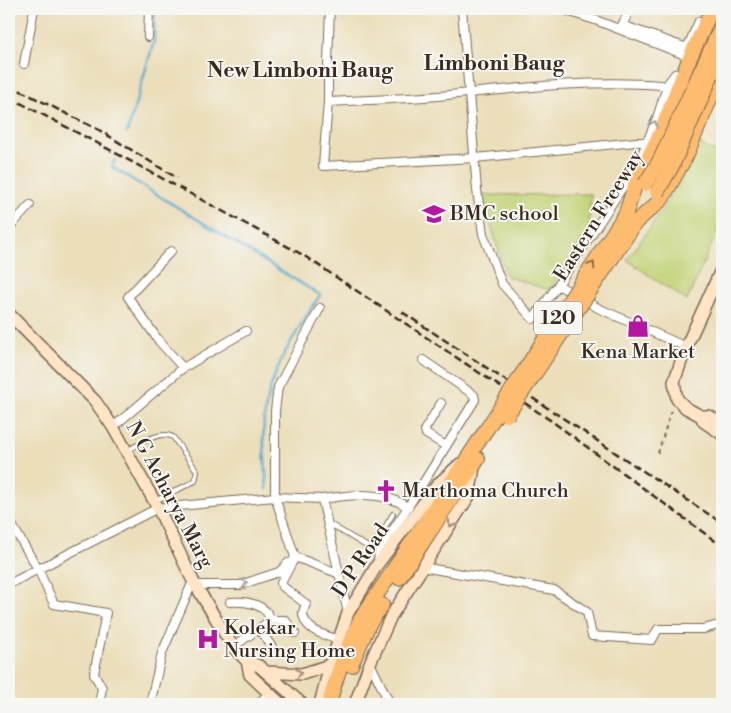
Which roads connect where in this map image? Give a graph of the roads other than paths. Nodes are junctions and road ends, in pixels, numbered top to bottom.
1 (34, 9) edge
2 (149, 9) edge
3 (330, 9) edge
4 (462, 9) edge
5 (561, 9) edge
6 (630, 9) edge
7 (712, 9) edge
8 (700, 20) dead end
9 (722, 24) edge
10 (621, 28) junction
11 (148, 37) dead end
12 (722, 52) edge
13 (686, 58) junction
14 (24, 64) dead end
15 (722, 64) edge
16 (721, 77) edge
17 (661, 85) dead end
18 (469, 93) junction
19 (328, 102) junction
20 (647, 142) junction
21 (475, 158) junction
22 (651, 188) junction
23 (30, 205) dead end
24 (631, 217) junction
25 (9, 228) edge
26 (171, 251) dead end
27 (722, 268) edge
28 (558, 285) junction
29 (320, 308) dead end
30 (9, 314) edge
31 (246, 331) dead end
32 (686, 347) junction
33 (423, 360) dead end
34 (183, 368) junction
35 (441, 403) dead end
36 (701, 416) junction
37 (722, 424) edge
38 (113, 427) junction
39 (722, 434) edge
40 (446, 446) junction
41 (126, 451) junction
42 (471, 461) junction
43 (451, 492) junction
44 (272, 497) junction
45 (322, 499) junction
46 (156, 504) junction
47 (408, 507) junction
48 (393, 514) dead end
49 (9, 520) edge
50 (328, 523) junction
51 (295, 557) junction
52 (378, 565) junction
53 (422, 567) junction
54 (38, 569) junction
55 (340, 574) junction
56 (194, 583) junction
57 (9, 584) edge
58 (230, 602) dead end
59 (348, 613) junction
60 (271, 620) junction
61 (722, 624) edge
62 (258, 629) junction
63 (295, 634) dead end
64 (339, 640) junction
65 (272, 646) dead end
66 (233, 647) junction
67 (247, 661) junction
68 (370, 663) junction
69 (330, 665) junction
70 (266, 672) junction
71 (269, 693) junction
72 (356, 703) edge
73 (99, 704) edge
74 (150, 704) edge
75 (258, 704) edge
76 (281, 704) edge
77 (302, 704) edge
78 (320, 704) edge
79 (330, 704) edge
80 (339, 704) edge
81 (390, 704) edge

1 - 14 street
2 - 11 street
3 - 19 street
4 - 18 street
5 - 10 street
6 - 10 street
7 - 13 highway
8 - 13 street
9 - 22 highway, Eastern Freeway, bridge
10 - 13 street
12 - 22 highway, Eastern Freeway, bridge
13 - 15 main road
13 - 16 main road
20 -> 13 street
13 - 24 highway
16 - 24 highway
17 - 18 street
18 - 19 street
18 - 21 street
19 - 21 street
20 - 21 street
20 - 28 street
21 - 28 street
22 - 24 highway, Eastern Freeway
23 - 25 street
24 - 42 highway, Eastern Freeway / 120, bridge
26 - 34 street
27 - 32 main road
28 - 32 street
29 - 44 street
30 - 38 main road, N G Acharya Marg
31 - 34 street
32 - 36 main road
33 - 40 street
34 - 38 street
35 - 40 street
36 - 37 main road
36 - 39 main road
38 - 41 main road, N G Acharya Marg
40 - 47 street
41 - 46 main road, N G Acharya Marg
41 - 46 lane
42 - 43 highway, Eastern Freeway
42 - 52 main road, D P Road
42 -> 53 main road
43 - 79 highway, Eastern Freeway
43 - 80 highway, Eastern Freeway
44 - 45 street
44 - 46 street
44 - 51 street
56 -> 44 street
45 - 47 street
45 - 50 street
46 - 54 street
46 - 56 main road, N G Acharya Marg
47 - 52 street
48 - 50 lane
49 - 54 street
50 - 55 street
51 - 55 street
51 - 64 street
52 - 59 main road, D P Road
53 - 61 street
53 - 68 main road
54 - 57 street
54 - 73 street
55 - 59 street
56 - 66 main road, N G Acharya Marg
56 - 74 street
58 - 60 street
59 - 64 main road, D P Road
60 - 62 street
60 - 63 street
62 - 65 street
62 - 66 street
64 - 69 main road, D P Road
66 - 67 main road, N G Acharya Marg
67 - 70 main road
67 - 71 main road, N G Acharya Marg
68 - 72 main road
68 - 81 street
70 -> 69 main road
69 - 78 main road, D P Road
70 - 77 main road
71 - 75 street
71 - 76 main road, N G Acharya Marg

